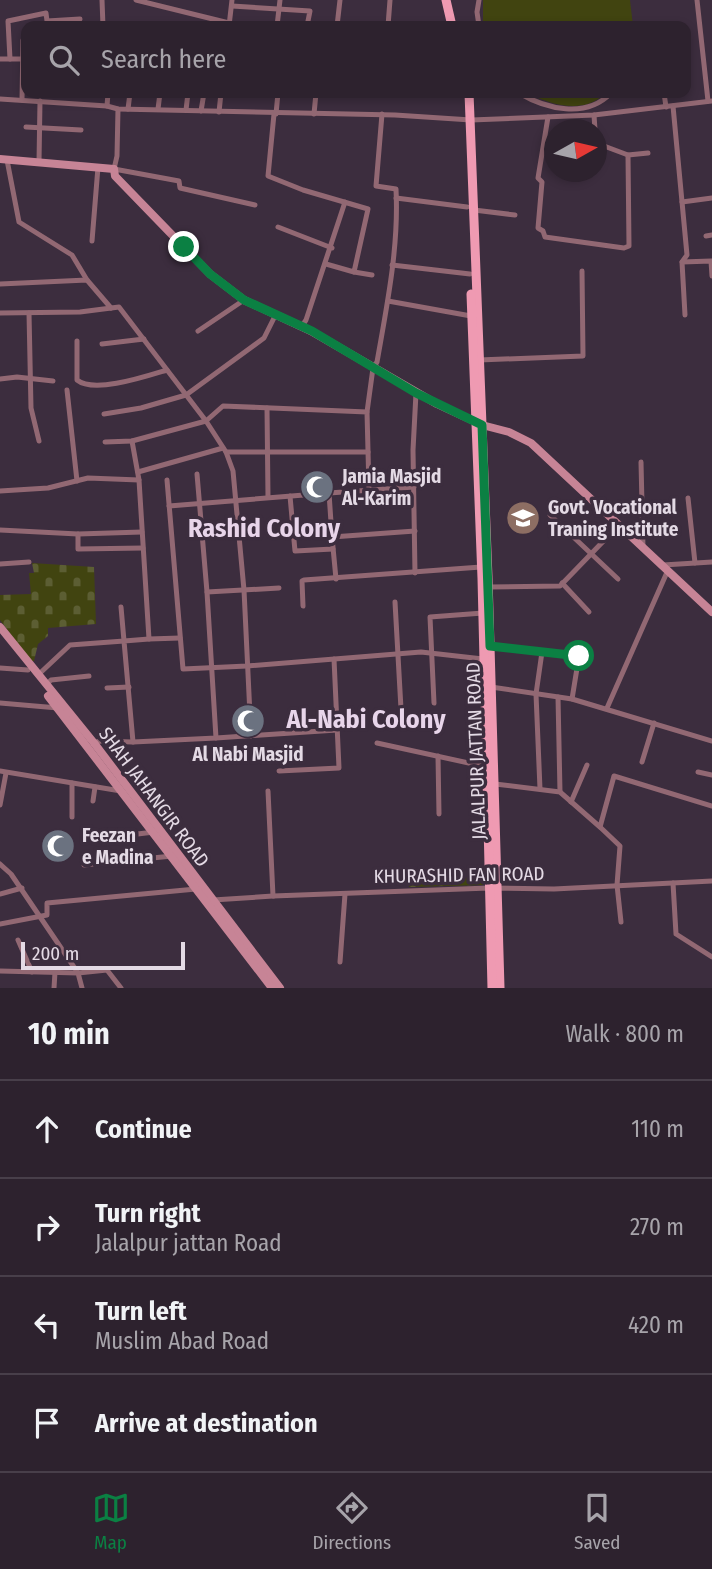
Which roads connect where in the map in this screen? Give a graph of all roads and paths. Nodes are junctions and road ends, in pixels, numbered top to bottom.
1 (102, 0) edge
2 (136, 0) edge
3 (280, 0) edge
4 (340, 0) edge
5 (390, 0) edge
6 (446, 0) edge
7 (452, 0) edge
8 (479, 0) edge
9 (697, 0) edge
10 (232, 3) edge
11 (280, 9) junction
12 (200, 16) junction
13 (80, 19) dead end
14 (103, 21) edge
15 (199, 21) edge
16 (210, 21) edge
17 (230, 21) edge
18 (278, 21) edge
19 (308, 21) edge
20 (338, 21) edge
21 (388, 21) edge
22 (451, 21) edge
23 (457, 21) edge
24 (478, 21) edge
25 (712, 43) edge
26 (702, 44) junction
27 (0, 59) edge
28 (10, 59) junction
29 (21, 60) edge
30 (108, 98) edge
31 (129, 98) edge
32 (159, 98) edge
33 (187, 98) edge
34 (203, 98) edge
35 (220, 98) edge
36 (277, 98) edge
37 (316, 98) edge
38 (464, 98) edge
39 (469, 98) edge
40 (530, 98) edge
41 (606, 98) edge
42 (666, 98) edge
43 (0, 99) edge
44 (22, 100) joint
45 (40, 101) junction
46 (710, 101) edge
47 (107, 106) junction
48 (669, 107) junction
49 (118, 109) junction
50 (128, 109) junction
51 (158, 109) junction
52 (186, 110) junction
53 (201, 111) junction
54 (219, 112) junction
55 (275, 114) junction
56 (314, 114) junction
57 (382, 114) junction
58 (594, 115) junction
59 (548, 117) joint
60 (594, 119) edge
61 (468, 120) junction
62 (26, 127) dead end
63 (40, 128) junction
64 (81, 131) dead end
65 (544, 146) edge
66 (607, 147) edge
67 (648, 153) dead end
68 (628, 155) junction
69 (4, 160) edge
70 (39, 162) junction
71 (98, 167) junction
72 (114, 169) junction
73 (396, 198) junction
74 (712, 198) edge
75 (345, 202) junction
76 (682, 202) junction
77 (255, 205) dead end
78 (470, 209) junction
79 (515, 215) dead end
80 (278, 227) dead end
81 (92, 241) dead end
82 (472, 244) junction
83 (332, 247) junction
84 (682, 262) junction
85 (326, 264) junction
86 (392, 265) junction
87 (583, 271) dead end
88 (354, 272) junction
89 (470, 274) junction
90 (372, 275) dead end
91 (712, 276) edge
92 (88, 280) junction
93 (0, 284) edge
94 (244, 300) junction
95 (388, 301) junction
96 (111, 308) junction
97 (0, 313) edge
98 (29, 313) junction
99 (276, 314) junction
100 (685, 315) dead end
101 (471, 316) junction
102 (302, 326) junction
103 (198, 331) dead end
104 (144, 339) junction
105 (77, 341) dead end
106 (102, 344) dead end
107 (479, 360) junction
108 (373, 368) junction
109 (167, 370) junction
110 (0, 379) edge
111 (29, 379) junction
112 (53, 381) dead end
113 (67, 390) dead end
114 (416, 393) junction
115 (186, 395) junction
116 (267, 408) junction
117 (367, 412) junction
118 (104, 414) dead end
119 (206, 421) junction
120 (479, 424) junction
121 (39, 441) dead end
122 (132, 441) junction
123 (105, 442) dead end
124 (224, 450) junction
125 (268, 452) junction
126 (368, 452) junction
127 (641, 462) dead end
128 (138, 472) junction
129 (197, 474) dead end
130 (139, 480) junction
131 (167, 480) dead end
132 (77, 481) junction
133 (414, 487) junction
134 (369, 490) junction
135 (0, 491) edge
136 (329, 493) junction
137 (290, 496) junction
138 (268, 498) junction
139 (688, 498) dead end
140 (236, 500) junction
141 (200, 503) junction
142 (169, 506) junction
143 (550, 515) dead end
144 (619, 526) junction
145 (0, 530) edge
146 (415, 531) junction
147 (142, 532) junction
148 (78, 534) junction
149 (332, 537) junction
150 (643, 547) junction
151 (143, 548) junction
152 (333, 549) junction
153 (591, 554) junction
154 (29, 562) dead end
155 (712, 562) edge
156 (695, 563) junction
157 (0, 564) edge
158 (481, 567) junction
159 (665, 568) junction
160 (415, 573) junction
161 (336, 579) junction
162 (618, 579) dead end
163 (486, 581) junction
164 (562, 583) junction
165 (279, 588) dead end
166 (244, 590) junction
167 (207, 592) junction
168 (395, 602) dead end
169 (303, 606) dead end
170 (121, 607) dead end
171 (589, 612) dead end
172 (712, 612) edge
173 (482, 613) junction
174 (0, 626) edge
175 (0, 635) edge
176 (180, 638) junction
177 (149, 639) junction
178 (124, 641) junction
179 (490, 646) junction
180 (542, 652) junction
181 (433, 653) junction
182 (398, 654) junction
183 (334, 659) junction
184 (484, 659) junction
185 (247, 666) junction
186 (211, 667) junction
187 (0, 668) edge
188 (28, 670) junction
189 (38, 675) junction
190 (89, 676) dead end
191 (489, 680) junction
192 (46, 685) junction
193 (129, 687) junction
194 (107, 688) dead end
195 (536, 694) junction
196 (558, 697) junction
197 (572, 699) junction
198 (0, 703) edge
199 (435, 703) dead end
200 (58, 708) junction
201 (607, 708) junction
202 (401, 709) dead end
203 (654, 723) junction
204 (337, 730) junction
205 (251, 736) junction
206 (216, 738) junction
207 (712, 741) edge
208 (133, 742) junction
209 (94, 743) junction
210 (377, 743) dead end
211 (438, 755) junction
212 (642, 762) dead end
213 (587, 765) dead end
214 (487, 767) junction
215 (279, 771) dead end
216 (3, 772) edge
217 (698, 772) dead end
218 (712, 775) edge
219 (72, 783) junction
220 (495, 784) junction
221 (95, 787) junction
222 (540, 789) junction
223 (268, 791) dead end
224 (123, 792) junction
225 (560, 792) junction
226 (93, 801) dead end
227 (571, 803) junction
228 (0, 805) edge
229 (712, 807) edge
230 (439, 814) dead end
231 (72, 817) dead end
232 (600, 827) junction
233 (154, 832) junction
234 (492, 837) junction
235 (105, 838) dead end
236 (172, 856) junction
237 (0, 864) edge
238 (84, 865) dead end
239 (8, 870) junction
240 (0, 871) edge
241 (712, 881) edge
242 (673, 883) junction
243 (617, 885) junction
244 (22, 888) junction
245 (197, 888) junction
246 (493, 888) junction
247 (0, 894) edge
248 (345, 894) junction
249 (273, 895) junction
250 (210, 902) junction
251 (38, 916) junction
252 (621, 922) dead end
253 (0, 924) edge
254 (18, 940) dead end
255 (712, 957) edge
256 (340, 962) dead end
257 (0, 971) edge
258 (32, 972) junction
259 (55, 972) junction
260 (78, 973) junction
261 (54, 988) edge
262 (82, 988) edge
263 (121, 988) edge
264 (272, 988) edge
265 (280, 988) edge
266 (492, 988) edge
267 (500, 988) edge

1 - 14 street
2 - 12 street
3 - 11 street
4 - 20 street
5 - 21 street
6 - 22 main road
7 - 23 main road
8 - 24 street
9 - 26 street
10 - 11 street
10 - 17 street
11 - 18 street
11 - 19 street
12 - 15 street
12 - 16 street
13 - 28 street
25 - 26 street
26 - 46 street
27 - 28 street
28 - 29 street
30 - 47 street
31 - 50 street
32 - 51 street
33 - 52 street
34 - 53 street
35 - 54 street
36 - 55 street
37 - 56 street
38 - 61 main road, JALALPUR JATTAN ROAD
39 - 61 main road, JALALPUR JATTAN ROAD
40 - 41 street
42 - 48 street
43 - 44 street
44 - 45 street
45 - 47 street
45 - 63 street
46 - 48 street
47 - 49 street
48 - 58 street
48 - 76 street
49 - 50 street
49 - 72 street
50 - 51 street
51 - 52 street
52 - 53 street
53 - 54 street
54 - 55 street
55 - 56 street
55 - 75 street
56 - 57 street
57 - 61 street
57 - 73 street
58 - 59 street
58 - 60 street
59 - 61 street
61 - 78 main road, JALALPUR JATTAN ROAD
62 - 63 street
63 - 64 street
63 - 70 street
65 - 68 street
66 - 68 street
67 - 68 street
69 - 70 street
69 - 92 street
70 - 71 street
71 - 72 street
71 - 81 street
72 - 77 street
72 - 94 street
73 - 78 street
73 - 86 street
74 - 76 street
75 - 83 street
75 - 88 street
76 - 84 street
78 - 79 street
78 - 82 main road, JALALPUR JATTAN ROAD
80 - 83 street
82 - 89 main road, JALALPUR JATTAN ROAD
82 - 107 main road, JALALPUR JATTAN ROAD
83 - 85 street
84 - 91 street
84 - 100 street
85 - 88 street
85 - 102 street
86 - 89 street
86 - 95 street
87 - 107 street
88 - 90 street
89 - 101 main road, JALALPUR JATTAN ROAD
92 - 93 street
92 - 96 street
94 - 99 street
94 - 103 street
95 - 101 street
95 - 108 street
96 - 98 street
96 - 104 street
97 - 98 street
98 - 111 street
99 - 102 street
99 - 115 street
101 - 120 main road, JALALPUR JATTAN ROAD
102 - 108 street
104 - 106 street
104 - 109 street
105 - 109 street
107 - 120 main road, JALALPUR JATTAN ROAD
108 - 114 street
108 - 117 street
109 - 115 street
110 - 111 street
111 - 112 street
111 - 121 street
113 - 132 street
114 - 120 street
114 - 133 street
115 - 118 street
115 - 119 street
116 - 117 street
116 - 119 street
116 - 125 street
117 - 126 street
119 - 122 street
119 - 124 street
120 - 144 street
120 - 158 main road, JALALPUR JATTAN ROAD
120 - 163 main road, JALALPUR JATTAN ROAD
122 - 123 street
122 - 128 street
124 - 125 street
124 - 128 street
124 - 140 street
125 - 126 street
125 - 138 street
126 - 134 street
127 - 150 street
128 - 130 street
129 - 141 street
130 - 132 street
130 - 147 street
131 - 142 street
132 - 135 street
133 - 134 street
133 - 146 street
134 - 136 street
136 - 137 street
136 - 149 street
137 - 138 street
137 - 152 street
138 - 140 street
139 - 156 street
140 - 141 street
140 - 166 street
141 - 142 street
141 - 167 street
142 - 176 street
143 - 153 street
144 - 150 street
144 - 153 street
145 - 148 street
146 - 149 street
146 - 160 street
147 - 148 street
147 - 151 street
148 - 151 street
149 - 152 street
150 - 159 street
151 - 177 street
152 - 161 street
153 - 162 street
153 - 164 street
154 - 157 street
155 - 156 street
156 - 159 street
158 - 160 street
158 - 163 main road, JALALPUR JATTAN ROAD
159 - 172 street
159 - 201 street
160 - 161 street
161 - 169 street
163 - 164 street
163 - 173 main road, JALALPUR JATTAN ROAD
163 - 179 main road, JALALPUR JATTAN ROAD
164 - 171 street
165 - 166 street
166 - 167 street
166 - 185 street
167 - 186 street
168 - 182 street
170 - 178 street
173 - 181 street
173 - 184 main road, JALALPUR JATTAN ROAD
174 - 189 street, SHAH JAHANGIR ROAD
175 - 188 street, SHAH JAHANGIR ROAD
176 - 177 street
176 - 186 street
177 - 178 street
178 - 189 street
178 - 193 street
179 - 180 street
179 - 191 main road, JALALPUR JATTAN ROAD
180 - 195 street
180 - 197 street
181 - 182 street
181 - 184 street
181 - 199 street
182 - 183 street
182 - 202 street
183 - 185 street
183 - 204 street
184 - 191 main road, JALALPUR JATTAN ROAD
185 - 186 street
185 - 205 street
186 - 206 street
187 - 188 street
188 - 200 street, SHAH JAHANGIR ROAD
189 - 192 street, SHAH JAHANGIR ROAD
190 - 192 street
191 - 195 street
191 - 214 main road, JALALPUR JATTAN ROAD
191 - 220 main road, JALALPUR JATTAN ROAD
192 - 209 street, SHAH JAHANGIR ROAD
193 - 194 street
193 - 208 street
195 - 196 street
195 - 222 street
196 - 197 street
196 - 225 street
197 - 201 street
198 - 200 street
200 - 224 street, SHAH JAHANGIR ROAD
201 - 203 street
203 - 207 street
203 - 212 street
204 - 205 street
204 - 215 street
205 - 206 street
206 - 208 street
208 - 209 street
209 - 250 street, SHAH JAHANGIR ROAD
210 - 211 street
211 - 214 street
211 - 230 street
213 - 227 street
214 - 234 main road, JALALPUR JATTAN ROAD
216 - 219 street
216 - 228 street
217 - 218 street
219 - 221 street
219 - 231 street
220 - 222 street
220 - 234 main road, JALALPUR JATTAN ROAD
221 - 224 street
221 - 226 street
222 - 225 street
223 - 249 street
224 - 233 street, SHAH JAHANGIR ROAD
225 - 227 street
227 - 232 street
229 - 232 street
232 - 243 street
233 - 235 street
233 - 236 street, SHAH JAHANGIR ROAD
234 - 246 main road, JALALPUR JATTAN ROAD
236 - 238 street
236 - 245 street, SHAH JAHANGIR ROAD
237 - 239 street
239 - 240 street
239 - 244 street
241 - 242 street, KHURASHID FAN ROAD
242 - 243 street, KHURASHID FAN ROAD
242 - 255 street
243 - 246 street, KHURASHID FAN ROAD
243 - 252 street
244 - 247 street
244 - 251 street
245 - 250 street, SHAH JAHANGIR ROAD
245 - 251 street
246 - 248 street, KHURASHID FAN ROAD
246 - 266 main road, JALALPUR JATTAN ROAD
246 - 267 main road, JALALPUR JATTAN ROAD
248 - 249 street, KHURASHID FAN ROAD
248 - 256 street
249 - 250 street, KHURASHID FAN ROAD
250 - 264 street
250 - 265 street, SHAH JAHANGIR ROAD
251 - 253 street
251 - 260 street
254 - 258 street
257 - 258 street
258 - 259 street
259 - 260 street
259 - 261 street
260 - 262 street
260 - 263 street

